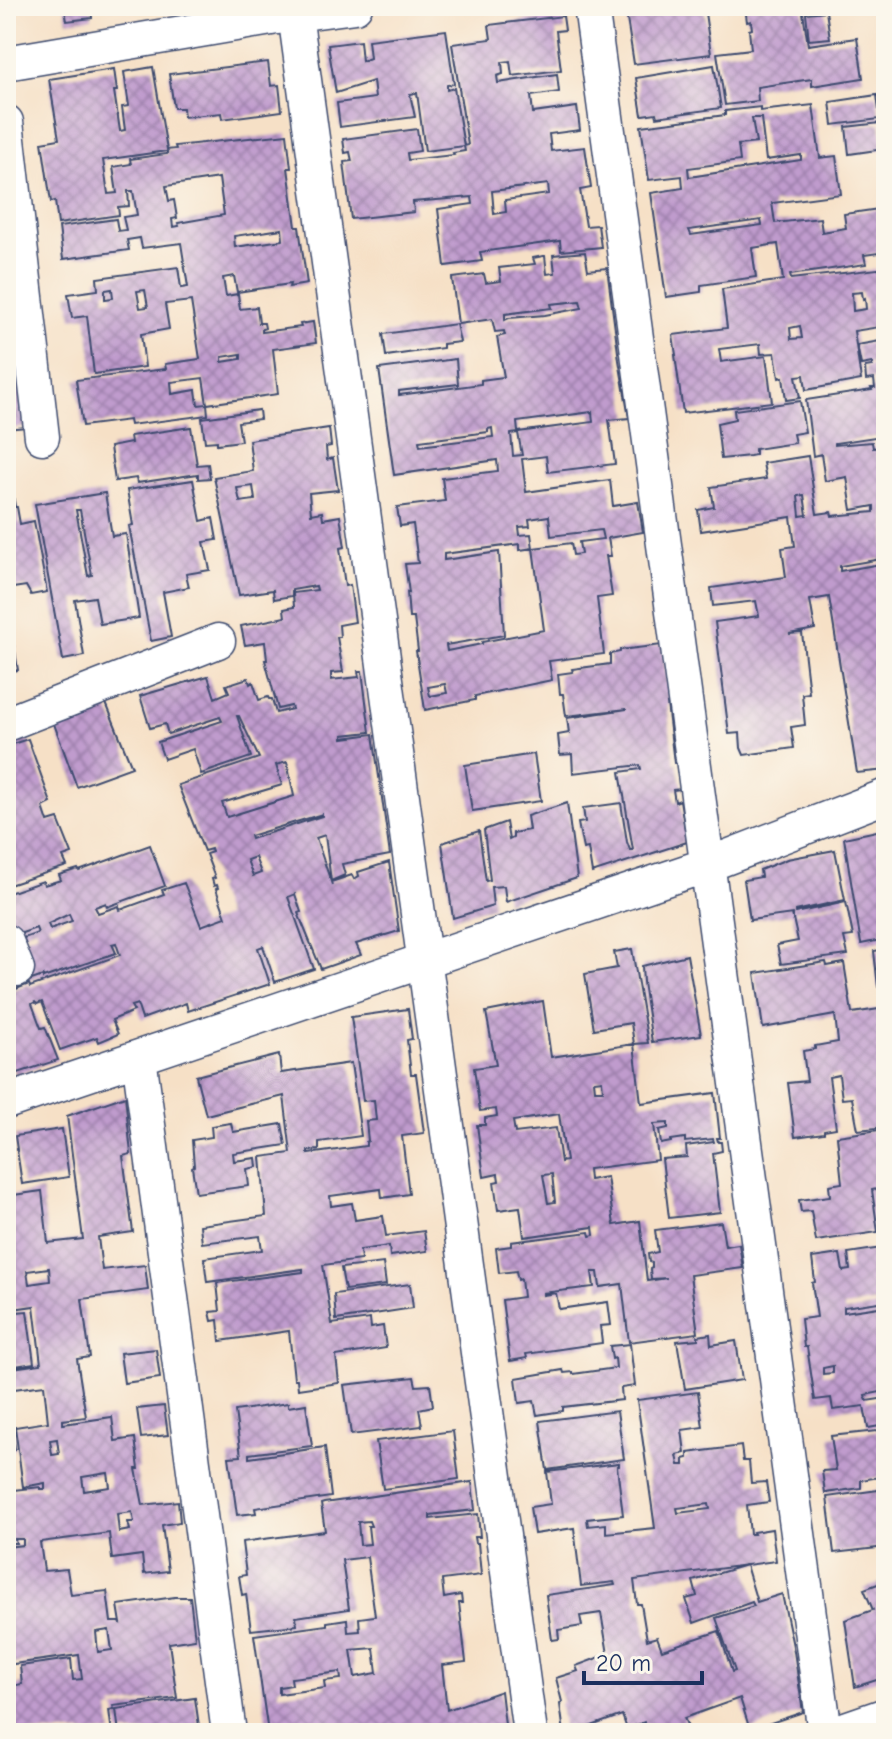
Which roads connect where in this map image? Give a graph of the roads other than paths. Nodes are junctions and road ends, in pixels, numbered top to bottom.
1 (355, 6) edge
2 (591, 6) edge
3 (295, 14) junction
4 (6, 63) edge
5 (6, 122) edge
6 (42, 437) dead end
7 (218, 641) dead end
8 (6, 724) edge
9 (886, 796) edge
10 (707, 865) junction
11 (424, 960) junction
12 (139, 1057) junction
13 (6, 1102) edge
14 (886, 1715) edge
15 (229, 1733) edge
16 (530, 1733) edge
17 (825, 1733) edge
18 (834, 1733) edge

1 - 3 street
2 - 10 street
3 - 4 street
3 - 11 street
5 - 6 street
7 - 8 street
9 - 10 street
10 - 11 street
10 - 17 street
11 - 12 street
11 - 16 street
12 - 13 street
12 - 15 street
14 - 18 street

